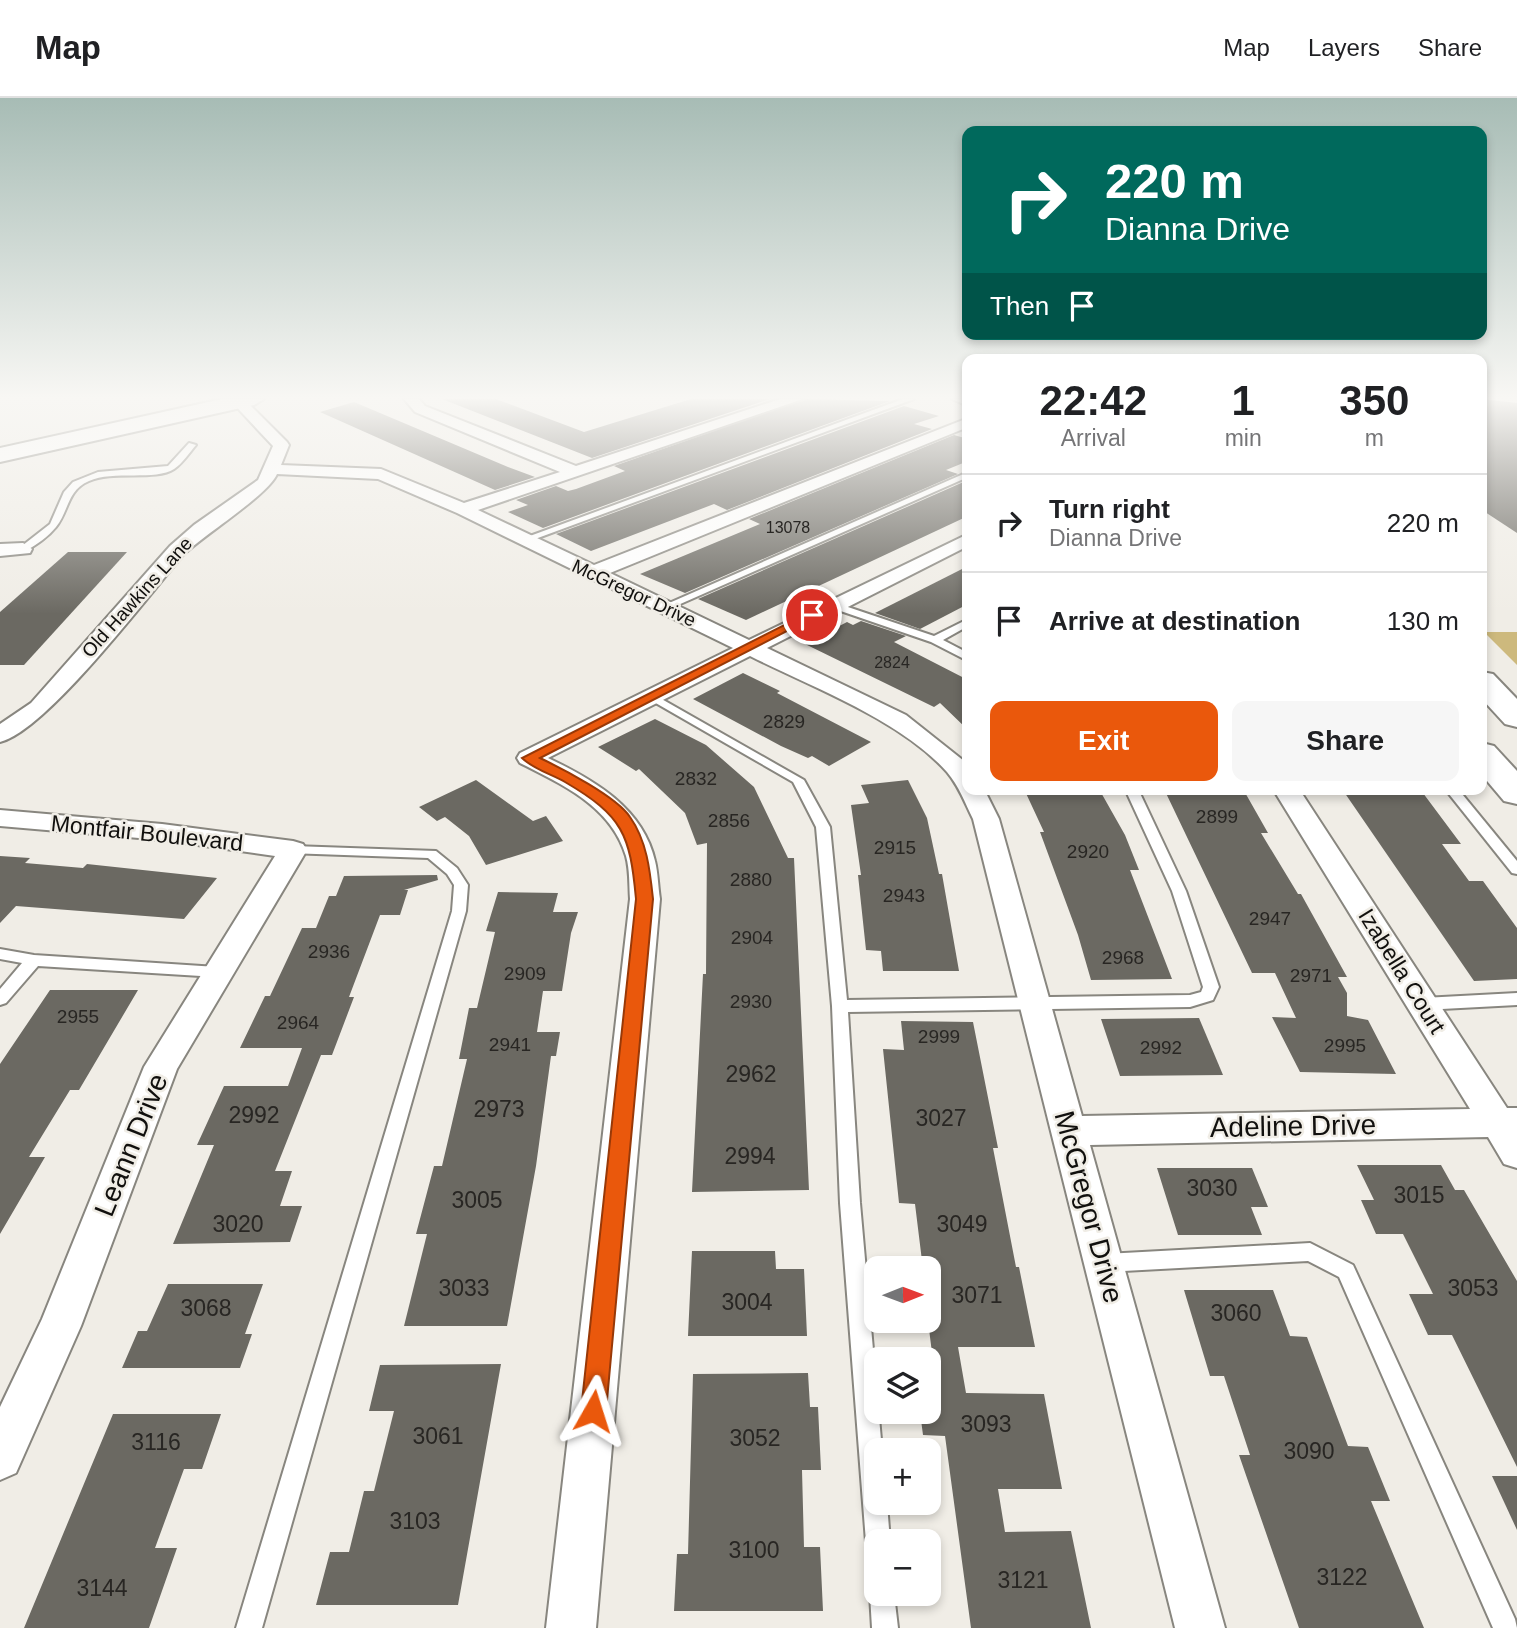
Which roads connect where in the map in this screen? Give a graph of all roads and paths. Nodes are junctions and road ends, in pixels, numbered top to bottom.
1 (162, 470) edge
2 (271, 470) edge
3 (303, 470) edge
4 (571, 470) edge
5 (580, 470) edge
6 (715, 470) edge
7 (847, 470) edge
8 (575, 472) junction
9 (962, 477) edge
10 (463, 509) junction
11 (524, 540) junction
12 (962, 542) edge
13 (23, 549) joint
14 (0, 550) edge
15 (592, 573) junction
16 (833, 605) junction
17 (665, 607) junction
18 (962, 625) edge
19 (935, 640) junction
20 (748, 646) junction
21 (962, 655) edge
22 (1487, 686) edge
23 (651, 696) junction
24 (1517, 717) edge
25 (0, 735) edge
26 (1487, 760) edge
27 (962, 775) edge
28 (1517, 793) edge
29 (974, 795) edge
30 (1134, 795) edge
31 (1290, 795) edge
32 (1456, 795) edge
33 (0, 818) edge
34 (293, 849) junction
35 (1517, 870) edge
36 (0, 954) edge
37 (34, 960) junction
38 (217, 972) junction
39 (0, 999) edge
40 (1517, 999) edge
41 (1035, 1004) junction
42 (1423, 1004) junction
43 (841, 1006) junction
44 (1508, 1122) edge
45 (1068, 1130) junction
46 (1517, 1153) edge
47 (1103, 1263) junction
48 (0, 1458) edge
49 (877, 1529) edge
50 (883, 1606) edge
51 (249, 1628) edge
52 (570, 1628) edge
53 (885, 1628) edge
54 (1200, 1628) edge
55 (1506, 1628) edge

1 - 13 lane
2 - 25 street, Old Hawkins Lane
3 - 10 street, McGregor Drive
4 - 8 street
5 - 8 street
6 - 11 lane
7 - 15 street
8 - 10 street
9 - 17 lane
10 - 11 street, McGregor Drive
11 - 15 street, McGregor Drive
12 - 16 street
13 - 14 street
15 - 17 street, McGregor Drive
16 - 19 lane
16 - 20 street
17 - 20 street, McGregor Drive
18 - 19 lane
19 - 21 lane
20 - 23 street
20 - 27 street, McGregor Drive
22 - 24 main road
23 - 43 lane
23 - 52 street
26 - 28 main road
29 - 41 street, McGregor Drive
30 - 41 lane
31 - 42 street, Izabella Court
32 - 35 lane
33 - 34 street, Montfair Boulevard
34 - 38 street, Leann Drive
34 - 51 lane
36 - 37 lane
37 - 38 lane
37 - 39 lane
38 - 48 street, Leann Drive
40 - 42 lane
41 - 43 lane
41 - 45 street, McGregor Drive
42 - 44 street, Izabella Court
43 - 49 lane
44 - 45 street, Adeline Drive
44 - 46 street, Izabella Court
45 - 47 street, McGregor Drive
47 - 54 street, McGregor Drive
47 - 55 lane
50 - 53 lane

